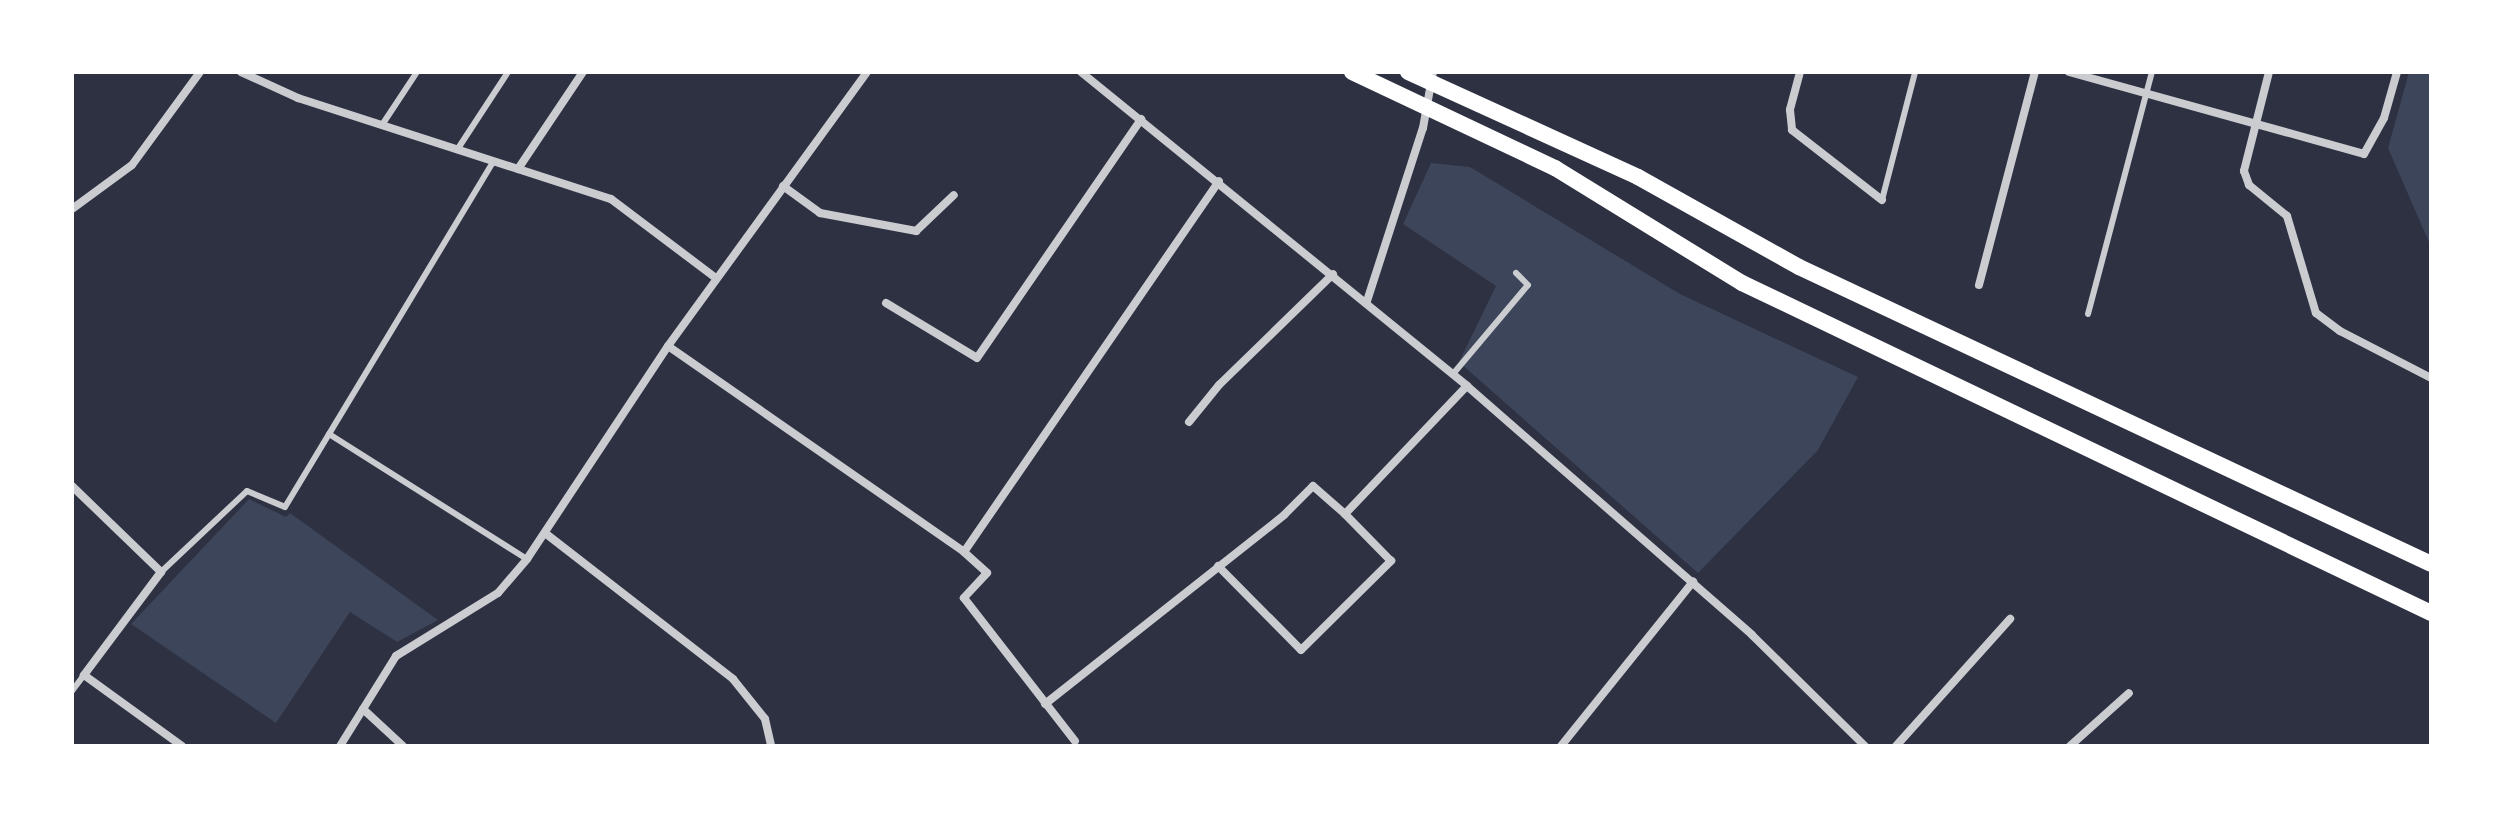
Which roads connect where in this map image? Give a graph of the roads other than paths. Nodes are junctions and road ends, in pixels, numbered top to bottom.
1 (200, 72) edge
2 (241, 72) edge
3 (417, 72) edge
4 (508, 72) edge
5 (583, 72) edge
6 (867, 72) edge
7 (1081, 72) edge
8 (1352, 72) edge
9 (1408, 72) edge
10 (1800, 72) edge
11 (1915, 72) edge
12 (2035, 72) edge
13 (2069, 72) edge
14 (2152, 72) edge
15 (2269, 72) edge
16 (2397, 72) edge
17 (1432, 78) edge
18 (2148, 91) junction
19 (1426, 108) junction
20 (1141, 119) junction
21 (2257, 122) junction
22 (382, 125) junction
23 (457, 150) junction
24 (494, 161) junction
25 (518, 169) junction
26 (1219, 181) junction
27 (783, 186) junction
28 (954, 195) dead end
29 (1882, 200) joint
30 (72, 209) edge
31 (1516, 273) dead end
32 (1333, 274) junction
33 (716, 278) junction
34 (1979, 285) dead end
35 (1367, 301) junction
36 (886, 303) dead end
37 (2088, 314) dead end
38 (668, 346) junction
39 (1453, 374) junction
40 (2431, 378) edge
41 (1467, 386) junction
42 (1189, 422) dead end
43 (329, 434) junction
44 (72, 486) edge
45 (1345, 514) junction
46 (545, 533) junction
47 (964, 552) junction
48 (527, 559) junction
49 (2431, 564) edge
50 (1218, 566) junction
51 (161, 572) junction
52 (1693, 582) junction
53 (2431, 613) edge
54 (2010, 619) dead end
55 (84, 675) junction
56 (72, 691) edge
57 (2129, 693) dead end
58 (1045, 704) junction
59 (363, 709) junction
60 (1075, 741) dead end
61 (182, 746) edge
62 (340, 746) edge
63 (403, 746) edge
64 (771, 746) edge
65 (1561, 746) edge
66 (1865, 746) edge
67 (1896, 746) edge
68 (2070, 746) edge

1 - 30 street
2 - 22 street
3 - 22 lane
4 - 23 lane
5 - 25 street
6 - 27 street
7 - 20 street
8 - 19 main road
9 - 17 main road
10 - 29 street
11 - 29 lane
12 - 34 street
13 - 18 street
14 - 18 lane
15 - 21 street
16 - 21 street
17 - 19 street
17 - 49 main road
18 - 21 street
18 - 37 lane
19 - 35 street
19 - 53 main road
20 - 26 street
20 - 36 street
21 - 40 street
22 - 23 street
23 - 24 street
24 - 25 street
24 - 43 lane
25 - 33 street
26 - 32 street
26 - 47 street
27 - 28 street
27 - 33 street
31 - 39 lane
32 - 35 street
32 - 42 street
33 - 38 street
35 - 39 street
38 - 46 street
38 - 47 street
39 - 41 street
41 - 45 street
41 - 52 street
43 - 48 lane
43 - 51 lane
44 - 51 street
45 - 50 street
45 - 50 street
46 - 48 street
46 - 64 street
47 - 58 street
48 - 59 street
50 - 58 street
51 - 55 street
52 - 65 street
52 - 66 street
54 - 67 street
55 - 56 lane
55 - 61 street
57 - 68 street
58 - 60 street
59 - 62 street
59 - 63 street

